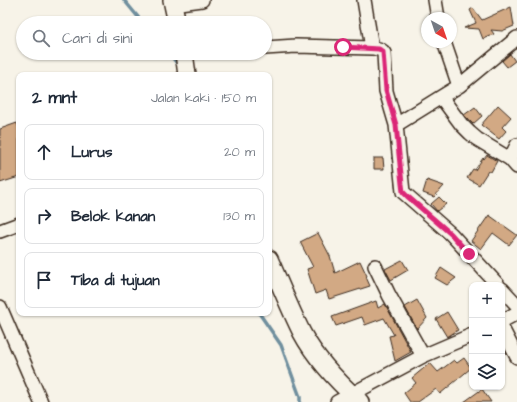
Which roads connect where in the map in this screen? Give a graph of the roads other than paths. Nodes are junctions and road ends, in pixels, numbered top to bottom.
1 (202, 0) edge
2 (364, 0) edge
3 (435, 0) edge
4 (172, 2) edge
5 (437, 12) edge
6 (175, 16) edge
7 (517, 38) edge
8 (272, 48) edge
9 (372, 48) junction
10 (445, 48) edge
11 (185, 60) edge
12 (187, 72) edge
13 (459, 86) junction
14 (442, 97) junction
15 (396, 125) junction
16 (517, 146) edge
17 (514, 163) edge
18 (16, 225) edge
19 (0, 231) edge
20 (272, 266) edge
21 (375, 266) dead end
22 (495, 282) edge
23 (505, 293) edge
24 (517, 305) edge
25 (0, 307) edge
26 (517, 313) edge
27 (505, 319) edge
28 (505, 334) edge
29 (469, 336) edge
30 (423, 356) junction
31 (517, 357) edge
32 (349, 399) edge
33 (41, 402) edge

1 - 4 street
2 - 9 street
3 - 5 street
4 - 6 street
7 - 13 street
8 - 9 street
9 - 15 street
10 - 13 street
11 - 12 street
13 - 14 street
14 - 15 street
14 - 17 street
15 - 22 street
16 - 17 street
18 - 19 street
20 - 32 street
21 - 30 street
23 - 24 street
25 - 33 street
26 - 27 street
28 - 31 street
29 - 30 street
30 - 32 street

